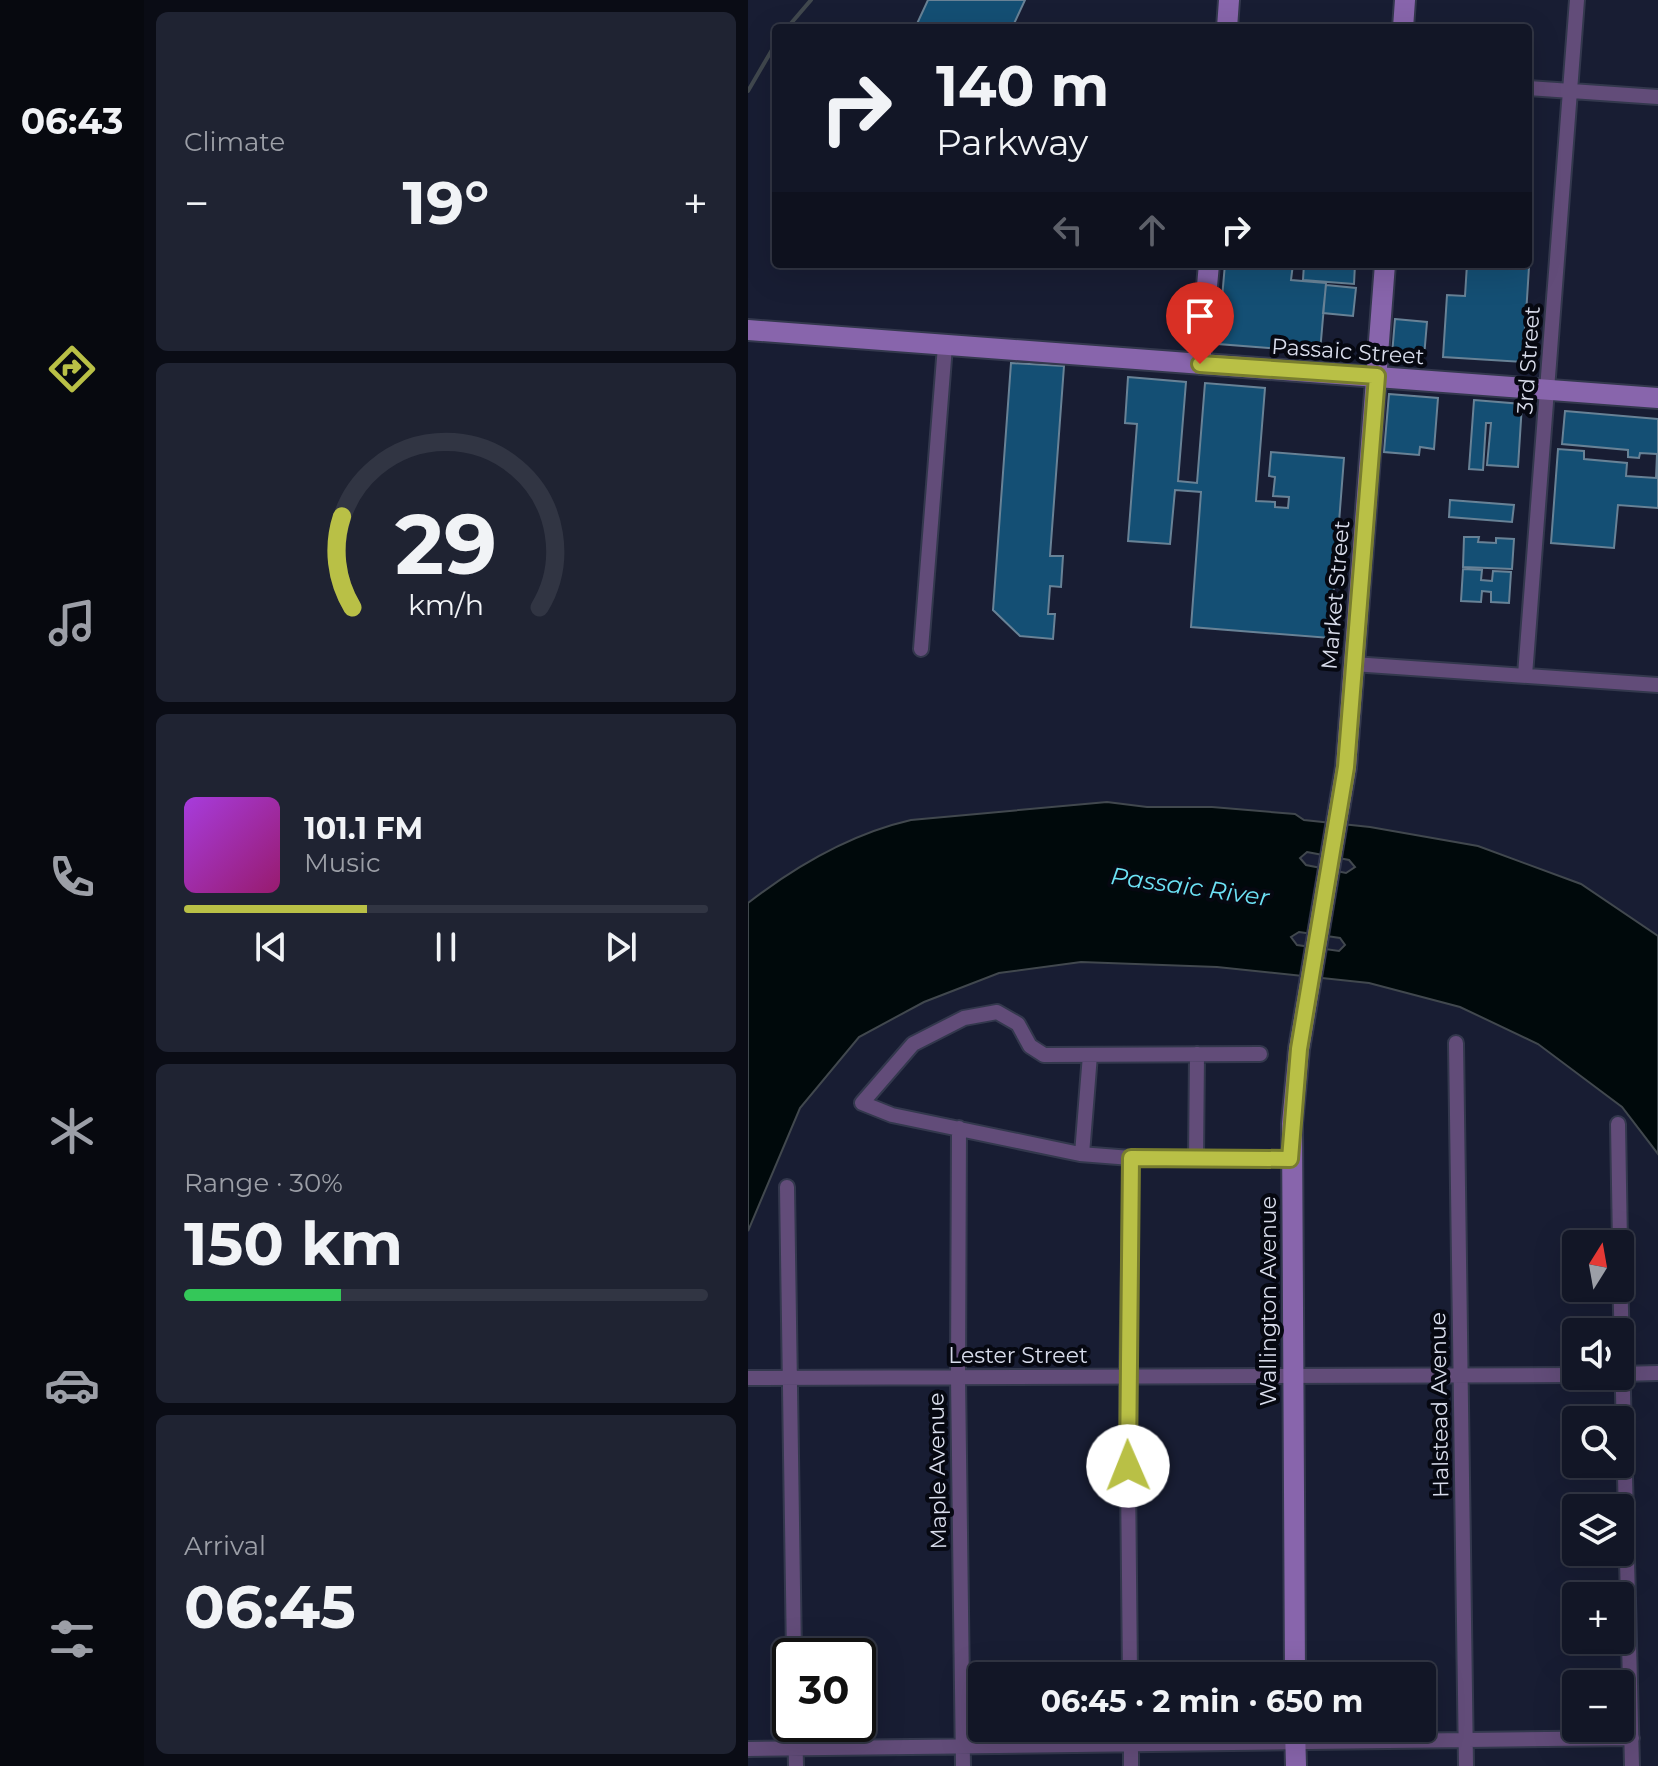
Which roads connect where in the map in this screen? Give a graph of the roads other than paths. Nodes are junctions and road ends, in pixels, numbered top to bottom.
1 (1229, 0) edge
2 (1405, 0) edge
3 (1577, 0) edge
4 (1227, 24) edge
5 (1403, 24) edge
6 (1532, 88) edge
7 (1571, 91) junction
8 (1658, 97) edge
9 (1209, 268) edge
10 (1385, 268) edge
11 (748, 330) edge
12 (945, 346) junction
13 (1200, 364) junction
14 (1377, 376) junction
15 (1548, 389) junction
16 (1658, 398) edge
17 (921, 649) dead end
18 (1353, 664) junction
19 (1525, 675) junction
20 (1658, 685) edge
21 (1319, 927) joint
22 (1456, 1043) dead end
23 (1197, 1054) junction
24 (1260, 1054) dead end
25 (1090, 1055) junction
26 (1618, 1124) dead end
27 (959, 1128) junction
28 (1082, 1154) junction
29 (1131, 1158) junction
30 (1196, 1159) junction
31 (1290, 1159) junction
32 (787, 1187) dead end
33 (1620, 1230) edge
34 (1658, 1373) edge
35 (1634, 1374) edge
36 (1461, 1375) junction
37 (1562, 1375) edge
38 (1127, 1376) junction
39 (1292, 1376) junction
40 (958, 1377) junction
41 (748, 1378) edge
42 (790, 1378) junction
43 (1621, 1390) edge
44 (794, 1638) edge
45 (1130, 1662) edge
46 (1295, 1662) edge
47 (1630, 1670) edge
48 (1562, 1739) edge
49 (1436, 1740) edge
50 (1466, 1741) junction
51 (795, 1742) edge
52 (1180, 1742) edge
53 (1296, 1742) edge
54 (1632, 1742) edge
55 (1131, 1745) junction
56 (963, 1747) junction
57 (748, 1749) edge
58 (795, 1749) junction
59 (796, 1766) edge
60 (963, 1766) edge
61 (1131, 1766) edge
62 (1296, 1766) edge
63 (1466, 1766) edge
64 (1632, 1766) edge

1 - 4 street
2 - 5 street
3 - 7 street, 3rd Street
6 - 7 street
7 - 8 street
7 - 15 street, 3rd Street
9 - 13 street
10 - 14 street, Market Street
11 - 12 street, Passaic Street
12 - 13 street, Passaic Street
12 - 17 street
13 - 14 street, Passaic Street
14 - 15 street, Passaic Street
14 - 18 street, Market Street
15 - 16 street, Passaic Street
15 - 19 street, 3rd Street
18 - 19 street
18 - 21 street, Market Street
19 - 20 street
21 - 31 street, Wallington Avenue
22 - 36 street, Halstead Avenue
23 - 24 street
23 - 25 street
23 - 30 street
25 - 27 street
25 - 28 street
26 - 33 street
27 - 28 street
27 - 40 street, Maple Avenue
28 - 29 street
29 - 30 street
29 - 38 street
30 - 31 street
31 - 39 street, Wallington Avenue
32 - 42 street
34 - 35 street
36 - 37 street, Lester Street
36 - 39 street, Lester Street
36 - 50 street, Halstead Avenue
38 - 39 street, Lester Street
38 - 40 street, Lester Street
38 - 45 street
39 - 46 street, Wallington Avenue
40 - 42 street, Lester Street
40 - 56 street, Maple Avenue
41 - 42 street, Lester Street
42 - 44 street
43 - 47 street
48 - 50 street
49 - 50 street
50 - 63 street, Halstead Avenue
51 - 58 street
52 - 55 street
53 - 62 street
54 - 64 street
55 - 56 street
55 - 61 street
56 - 58 street
56 - 60 street, Maple Avenue
57 - 58 street
58 - 59 street

